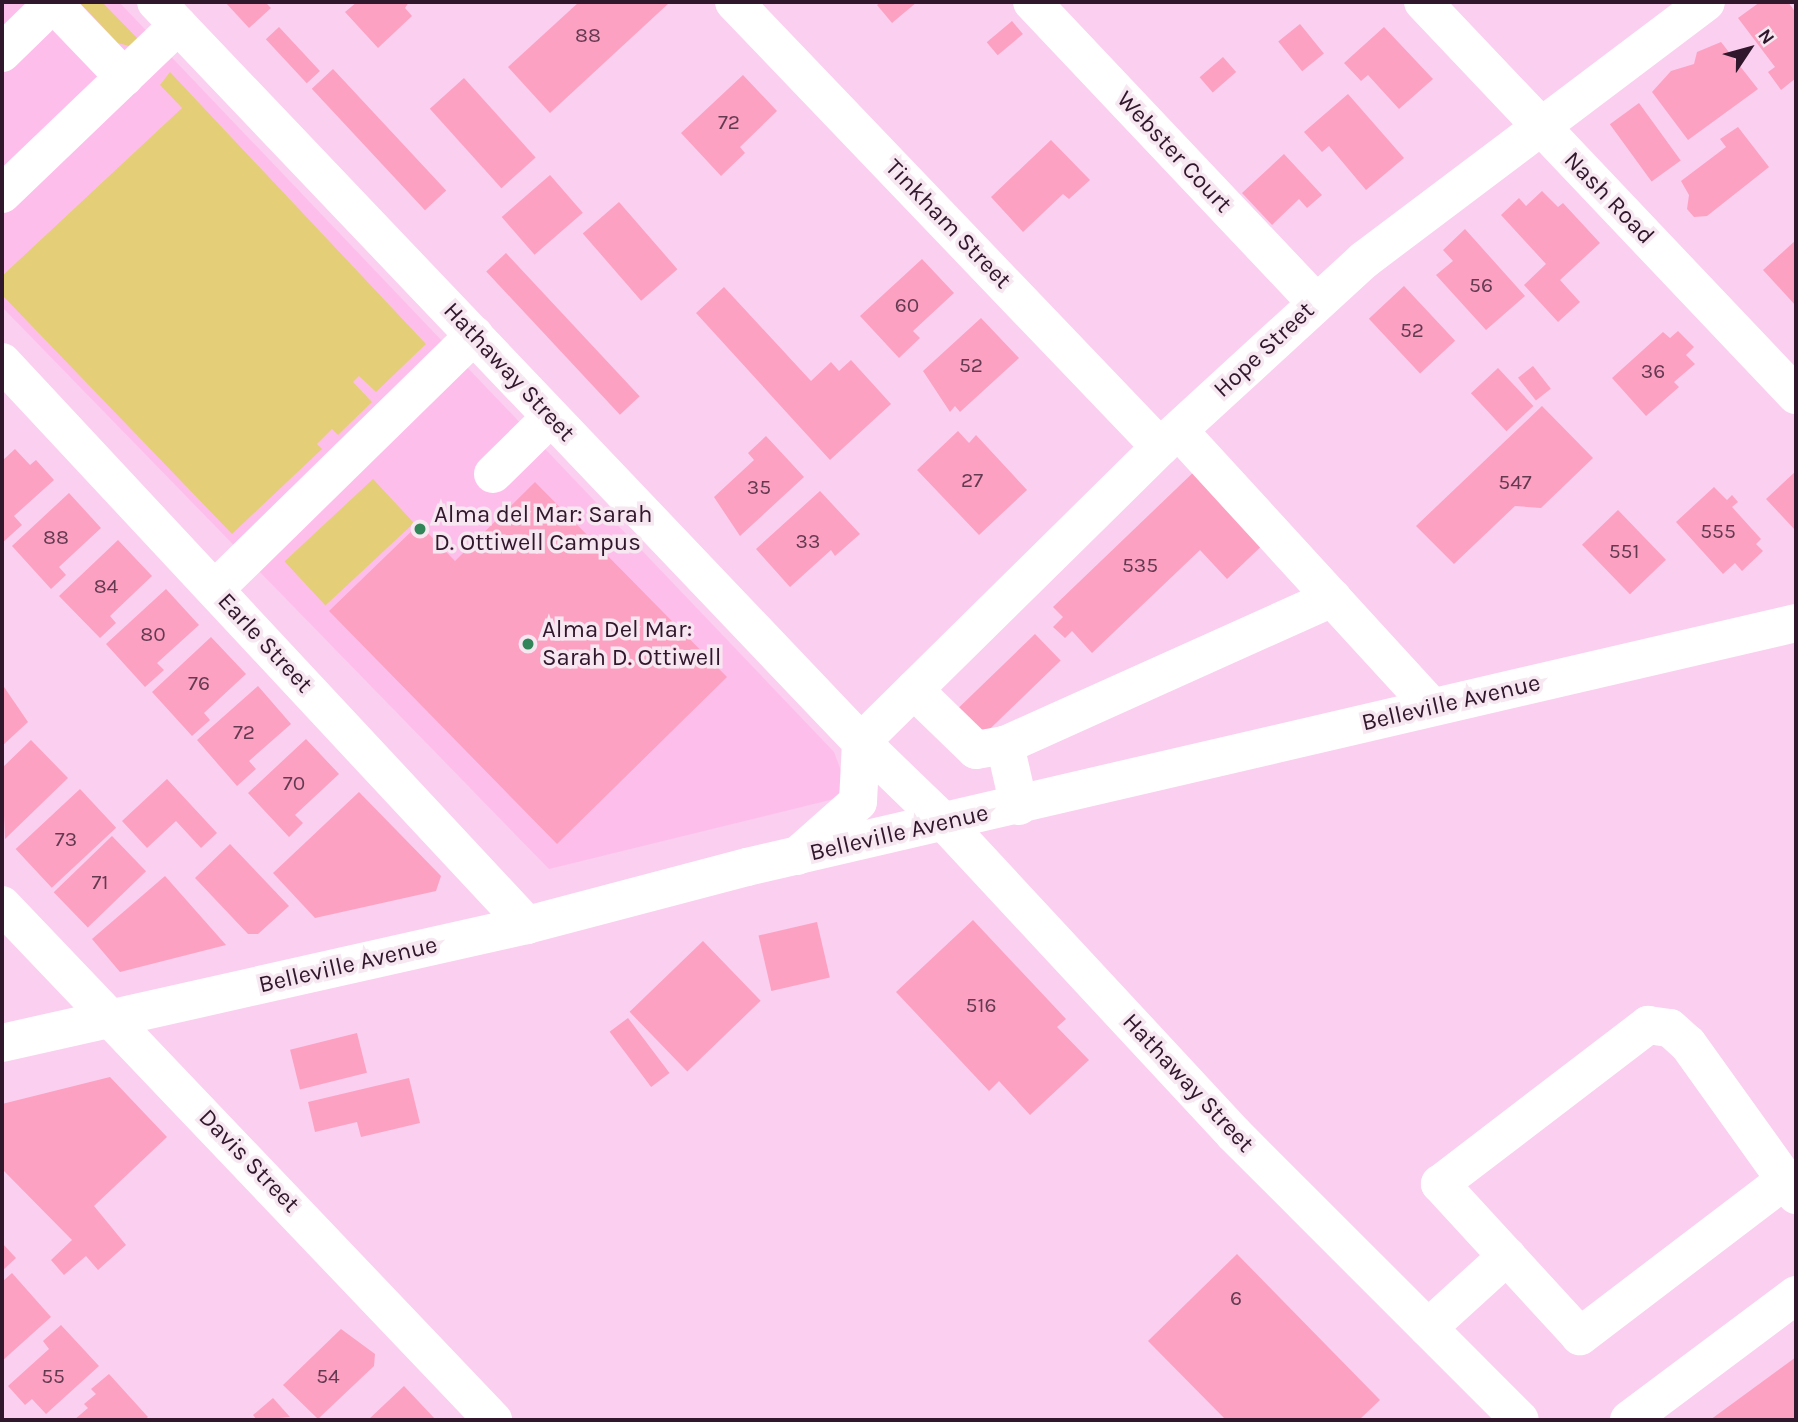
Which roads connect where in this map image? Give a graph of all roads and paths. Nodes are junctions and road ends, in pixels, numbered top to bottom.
1 (734, 2) edge
2 (1032, 2) edge
3 (1423, 2) edge
4 (1706, 2) edge
5 (167, 13) edge
6 (2, 53) edge
7 (124, 77) junction
8 (1541, 127) junction
9 (2, 194) edge
10 (1316, 302) junction
11 (474, 335) junction
12 (2, 362) edge
13 (1796, 395) edge
14 (551, 416) junction
15 (1170, 439) junction
16 (494, 474) dead end
17 (215, 589) junction
18 (1332, 598) junction
19 (1796, 623) edge
20 (914, 690) junction
21 (1432, 707) junction
22 (861, 742) junction
23 (1005, 745) junction
24 (1019, 806) junction
25 (946, 824) junction
26 (797, 856) junction
27 (2, 905) edge
28 (527, 925) junction
29 (111, 1017) junction
30 (2, 1043) edge
31 (1791, 1188) edge
32 (1507, 1256) junction
33 (1796, 1295) edge
34 (1428, 1328) junction
35 (493, 1420) edge
36 (1520, 1420) edge
37 (1629, 1420) edge

1 - 15 street, Tinkham Street
2 - 10 street, Webster Court
3 - 8 street, Nash Road
4 - 8 street, Hope Street
5 - 7 street
5 - 11 street, Hathaway Street
6 - 7 street
7 - 9 street
8 - 10 street, Hope Street
8 - 13 street, Nash Road
10 - 15 street, Hope Street
11 - 14 street, Hathaway Street
11 - 17 street
12 - 17 street, Earle Street
14 - 16 street
14 - 22 street, Hathaway Street
15 - 18 street, Tinkham Street
15 - 20 street, Hope Street
17 - 28 street, Earle Street
18 - 21 street, Tinkham Street
18 - 23 street
19 - 21 street, Belleville Avenue
20 - 22 street, Hope Street
20 - 23 street
21 - 24 street, Belleville Avenue
22 - 25 street, Hathaway Street
22 - 26 street
23 - 24 street
24 - 25 street, Belleville Avenue
25 - 26 street, Belleville Avenue
25 - 34 street, Hathaway Street
26 - 28 street, Belleville Avenue
27 - 29 street, Davis Street
28 - 29 street, Belleville Avenue
29 - 30 street, Belleville Avenue
29 - 35 street, Davis Street
31 - 32 street
31 - 32 street
32 - 34 street
33 - 37 street
34 - 36 street, Hathaway Street

